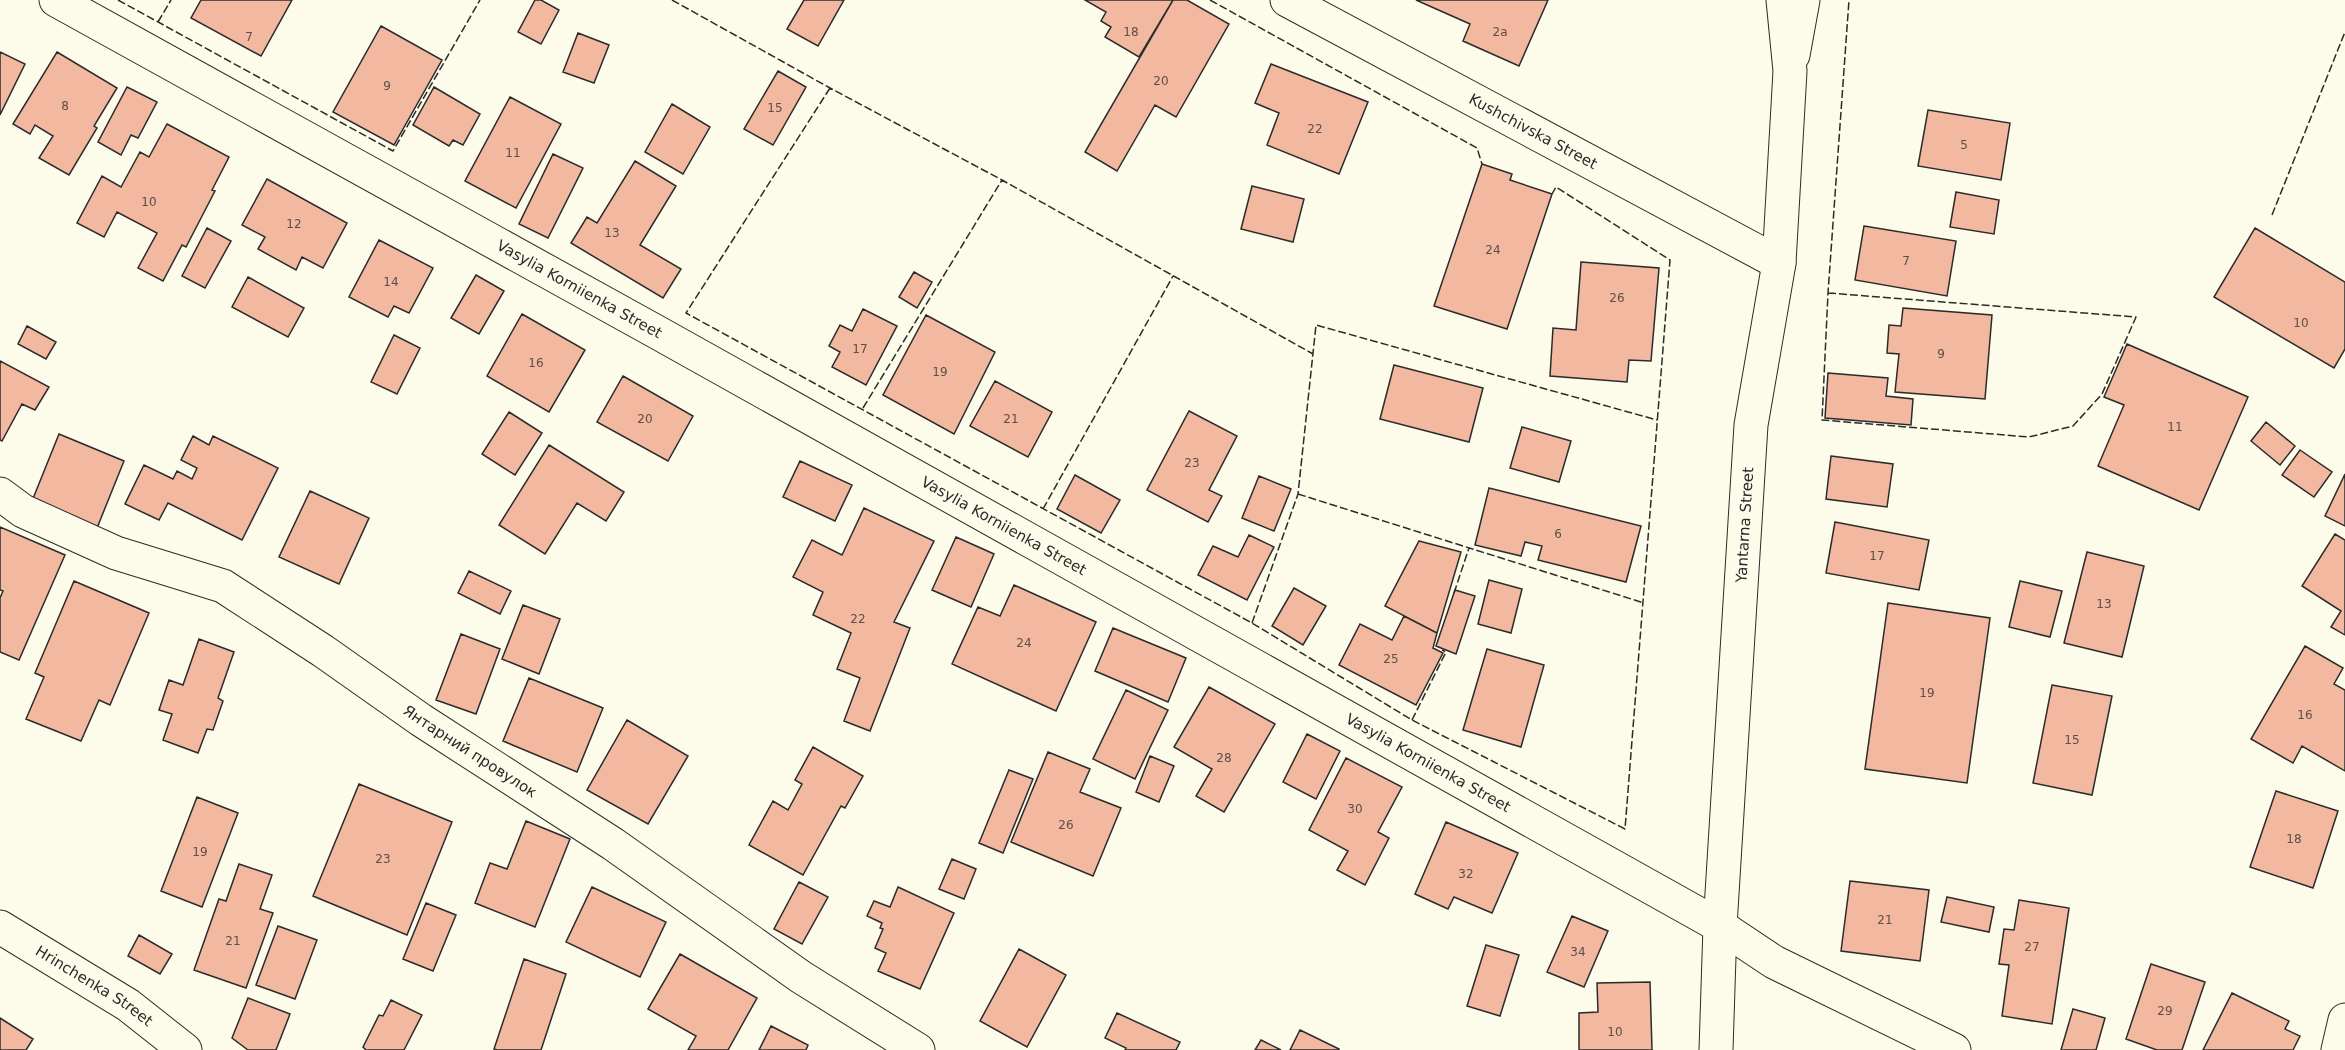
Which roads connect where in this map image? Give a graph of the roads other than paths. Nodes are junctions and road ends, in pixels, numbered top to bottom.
1 (56, 0) edge
2 (1287, 0) edge
3 (1783, 0) edge
4 (1803, 0) edge
5 (1790, 71) junction
6 (1779, 263) junction
7 (0, 494) edge
8 (1720, 926) junction
9 (0, 927) edge
10 (2345, 1020) edge
11 (185, 1050) edge
12 (918, 1050) edge
13 (1716, 1050) edge
14 (1954, 1050) edge
15 (2338, 1050) edge

1 - 8 street, Vasylia Korniienka Street
2 - 6 street, Kushchivska Street
3 - 5 street, Yantarna Street
4 - 5 street
5 - 6 street, Yantarna Street
6 - 8 street, Yantarna Street
7 - 12 street, Янтарний провулок
8 - 13 street, Yantarna Street
8 - 14 street, Vasylia Korniienka Street
9 - 11 street, Hrinchenka Street
10 - 15 street

